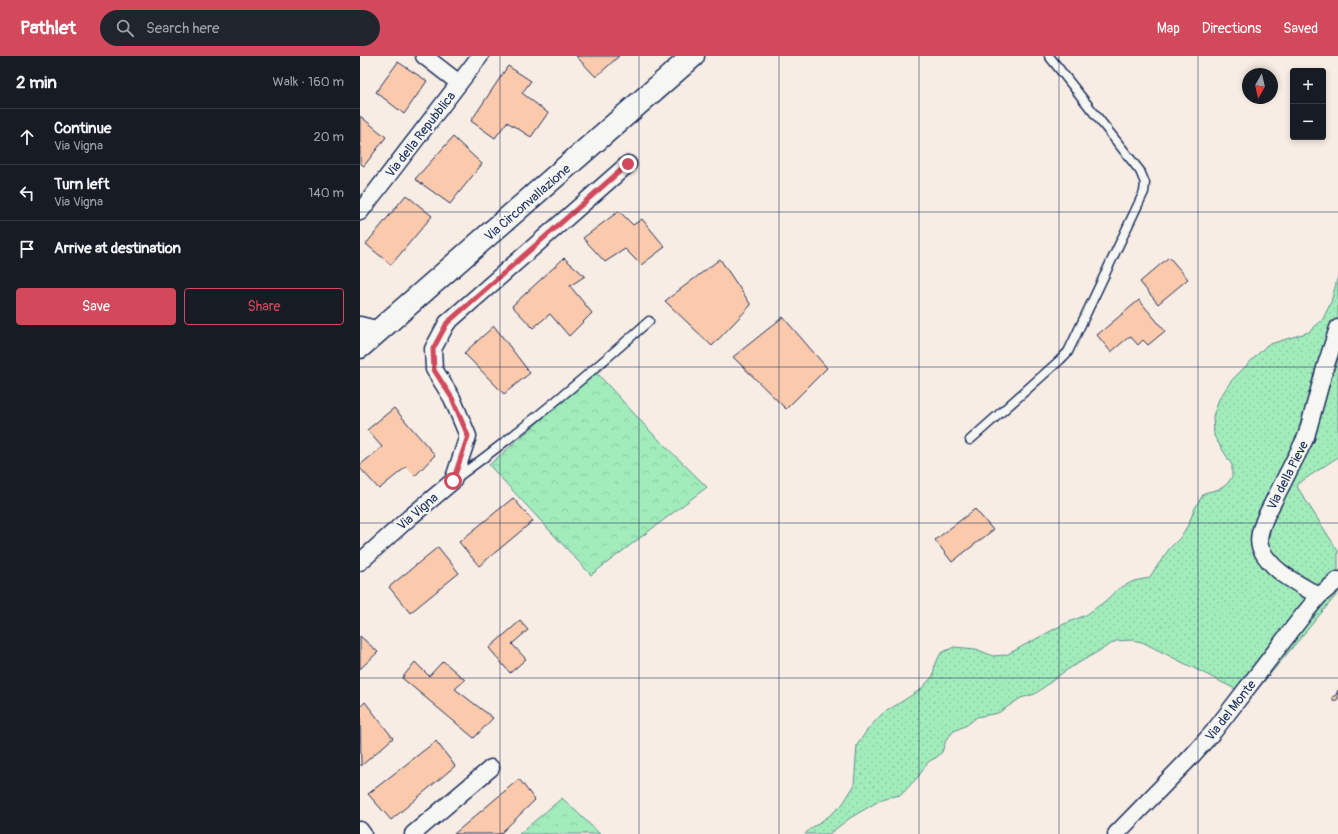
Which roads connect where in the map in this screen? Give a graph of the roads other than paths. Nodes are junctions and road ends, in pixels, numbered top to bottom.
1 (424, 56) edge
2 (480, 56) edge
3 (693, 56) edge
4 (1049, 56) edge
5 (459, 83) junction
6 (628, 164) dead end
7 (361, 208) edge
8 (649, 321) dead end
9 (370, 328) edge
10 (1338, 328) edge
11 (360, 347) edge
12 (970, 440) dead end
13 (453, 481) junction
14 (360, 562) edge
15 (1338, 580) edge
16 (1319, 596) junction
17 (491, 768) dead end
18 (360, 830) edge
19 (363, 834) edge
20 (413, 834) edge
21 (1116, 834) edge

1 - 5 street
2 - 5 street, Via della Repubblica
3 - 9 main road, Via Circonvallazione
4 - 12 lane
5 - 7 street, Via della Repubblica
6 - 13 street
8 - 13 lane
9 - 11 main road, Via Circonvallazione
10 - 16 street, Via della Pieve
13 - 14 street, Via Vigna
15 - 16 street, Via del Monte
16 - 21 street, Via del Monte
17 - 20 street
18 - 19 street

